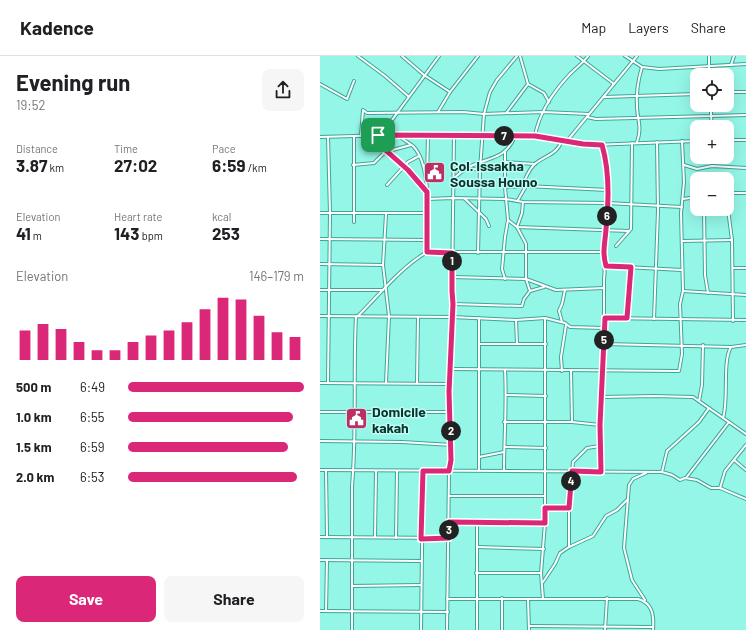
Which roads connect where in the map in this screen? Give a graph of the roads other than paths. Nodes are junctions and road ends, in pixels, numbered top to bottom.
1 (358, 56) edge
2 (402, 56) edge
3 (409, 56) edge
4 (439, 56) edge
5 (478, 56) edge
6 (518, 56) edge
7 (577, 56) edge
8 (588, 56) edge
9 (625, 56) edge
10 (637, 56) edge
11 (708, 56) edge
12 (734, 56) edge
13 (406, 60) junction
14 (584, 61) junction
15 (633, 61) junction
16 (746, 64) edge
17 (731, 65) junction
18 (709, 66) junction
19 (642, 67) junction
20 (424, 75) junction
21 (354, 81) dead end
22 (320, 84) edge
23 (528, 84) junction
24 (614, 84) junction
25 (450, 92) junction
26 (734, 92) edge
27 (746, 92) edge
28 (690, 94) edge
29 (408, 96) junction
30 (637, 96) junction
31 (604, 97) junction
32 (549, 102) junction
33 (438, 112) junction
34 (507, 112) junction
35 (543, 112) junction
36 (711, 112) edge
37 (397, 113) junction
38 (484, 114) junction
39 (589, 114) junction
40 (746, 115) edge
41 (711, 116) junction
42 (587, 117) junction
43 (638, 118) junction
44 (711, 120) edge
45 (384, 130) dead end
46 (378, 135) junction
47 (482, 135) junction
48 (354, 136) junction
49 (361, 136) junction
50 (428, 136) junction
51 (454, 136) junction
52 (515, 136) junction
53 (535, 136) junction
54 (320, 137) edge
55 (328, 137) junction
56 (399, 137) junction
57 (562, 140) junction
58 (734, 140) edge
59 (746, 140) edge
60 (567, 141) junction
61 (682, 141) junction
62 (690, 141) edge
63 (657, 142) junction
64 (632, 143) junction
65 (637, 143) junction
66 (411, 145) junction
67 (602, 145) junction
68 (387, 151) junction
69 (505, 152) junction
70 (419, 156) junction
71 (481, 162) junction
72 (505, 162) junction
73 (534, 164) junction
74 (684, 165) junction
75 (353, 166) junction
76 (403, 166) junction
77 (746, 168) edge
78 (480, 169) junction
79 (453, 170) junction
80 (465, 170) junction
81 (453, 179) junction
82 (427, 184) junction
83 (387, 185) dead end
84 (522, 186) junction
85 (526, 186) junction
86 (505, 187) junction
87 (608, 190) junction
88 (427, 192) junction
89 (746, 193) edge
90 (734, 194) edge
91 (453, 198) junction
92 (464, 198) junction
93 (690, 198) edge
94 (427, 199) junction
95 (479, 199) junction
96 (506, 199) junction
97 (683, 199) junction
98 (518, 200) junction
99 (523, 202) junction
100 (607, 203) junction
101 (631, 205) junction
102 (658, 206) junction
103 (682, 207) junction
104 (320, 213) edge
105 (330, 213) junction
106 (427, 213) junction
107 (479, 213) junction
108 (354, 214) junction
109 (386, 214) junction
110 (704, 216) edge
111 (729, 216) edge
112 (508, 220) junction
113 (354, 222) dead end
114 (489, 226) dead end
115 (517, 226) junction
116 (606, 229) junction
117 (629, 231) junction
118 (320, 239) edge
119 (330, 239) junction
120 (385, 239) junction
121 (427, 240) junction
122 (704, 240) junction
123 (732, 240) junction
124 (683, 241) junction
125 (616, 246) dead end
126 (427, 252) junction
127 (504, 252) junction
128 (603, 252) junction
129 (452, 253) junction
130 (478, 253) junction
131 (524, 253) junction
132 (320, 264) edge
133 (328, 264) junction
134 (383, 265) junction
135 (606, 266) junction
136 (631, 267) junction
137 (657, 268) junction
138 (733, 268) junction
139 (746, 268) edge
140 (682, 270) junction
141 (452, 277) junction
142 (505, 278) junction
143 (526, 279) junction
144 (545, 287) junction
145 (604, 288) junction
146 (385, 289) junction
147 (320, 290) edge
148 (328, 290) junction
149 (565, 290) junction
150 (530, 291) junction
151 (683, 291) junction
152 (708, 293) junction
153 (732, 295) junction
154 (746, 295) edge
155 (453, 304) junction
156 (320, 316) edge
157 (357, 316) junction
158 (389, 316) junction
159 (329, 317) junction
160 (418, 317) junction
161 (452, 317) junction
162 (479, 318) junction
163 (545, 318) junction
164 (605, 318) junction
165 (627, 318) junction
166 (654, 319) junction
167 (680, 319) junction
168 (516, 320) junction
169 (746, 320) edge
170 (733, 321) junction
171 (562, 322) junction
172 (566, 325) junction
173 (604, 328) junction
174 (480, 344) junction
175 (517, 344) junction
176 (546, 344) junction
177 (604, 344) junction
178 (681, 345) junction
179 (703, 345) junction
180 (746, 345) edge
181 (731, 347) junction
182 (451, 369) junction
183 (480, 369) junction
184 (505, 370) junction
185 (545, 371) junction
186 (562, 371) junction
187 (571, 371) junction
188 (604, 371) junction
189 (320, 383) edge
190 (328, 383) junction
191 (354, 383) junction
192 (386, 383) junction
193 (417, 383) junction
194 (450, 384) junction
195 (506, 395) junction
196 (546, 396) junction
197 (602, 397) junction
198 (699, 401) junction
199 (709, 408) junction
200 (320, 412) edge
201 (450, 412) junction
202 (354, 413) junction
203 (723, 418) junction
204 (504, 422) junction
205 (545, 422) junction
206 (572, 422) junction
207 (729, 422) junction
208 (600, 425) junction
209 (746, 434) edge
210 (320, 441) edge
211 (353, 441) junction
212 (452, 445) junction
213 (746, 445) edge
214 (600, 446) junction
215 (504, 447) junction
216 (546, 448) junction
217 (504, 452) junction
218 (479, 457) junction
219 (734, 460) junction
220 (326, 469) junction
221 (320, 470) edge
222 (354, 470) junction
223 (478, 470) junction
224 (504, 470) junction
225 (746, 470) edge
226 (376, 471) junction
227 (397, 471) junction
228 (423, 471) junction
229 (449, 471) junction
230 (545, 471) junction
231 (572, 471) junction
232 (601, 472) junction
233 (651, 472) junction
234 (662, 472) junction
235 (686, 478) junction
236 (720, 488) junction
237 (449, 496) junction
238 (545, 496) junction
239 (628, 499) junction
240 (746, 499) edge
241 (545, 508) junction
242 (569, 508) junction
243 (449, 522) junction
244 (477, 522) junction
245 (545, 523) junction
246 (320, 536) edge
247 (327, 536) junction
248 (353, 537) junction
249 (375, 538) junction
250 (396, 538) junction
251 (449, 538) junction
252 (421, 539) junction
253 (476, 547) junction
254 (569, 547) junction
255 (544, 549) junction
256 (320, 560) edge
257 (327, 560) junction
258 (352, 560) junction
259 (421, 561) junction
260 (476, 573) junction
261 (541, 573) junction
262 (542, 583) junction
263 (421, 585) junction
264 (352, 586) junction
265 (476, 598) junction
266 (502, 598) junction
267 (606, 598) junction
268 (447, 599) junction
269 (528, 599) junction
270 (543, 599) junction
271 (646, 601) junction
272 (326, 610) junction
273 (320, 611) edge
274 (352, 611) junction
275 (422, 612) junction
276 (448, 612) junction
277 (529, 626) junction
278 (606, 626) junction
279 (653, 626) junction
280 (352, 630) edge
281 (421, 630) edge
282 (447, 630) edge
283 (477, 630) edge
284 (502, 630) edge
285 (529, 630) edge
286 (605, 630) edge
287 (653, 630) edge

1 - 29 street
2 - 13 street
3 - 13 street
4 - 20 street
5 - 25 street
6 - 23 street
6 - 38 street
7 - 14 street
8 - 14 street
9 - 15 street
10 - 15 street
11 - 18 street
12 - 17 street
13 - 20 street
14 - 24 street
14 - 32 street
15 - 19 street
15 - 24 street
16 - 17 street
17 - 18 street
18 - 19 street
19 - 30 street
20 - 25 street
20 - 29 street
21 - 22 street
23 - 32 street
23 - 34 street
24 - 31 street
25 - 33 street
26 - 27 street
28 - 30 street
29 - 37 street
30 - 31 street
30 - 43 street
31 - 39 street
32 - 35 street
33 - 37 street
33 - 38 street
34 - 35 street
34 - 38 street
35 - 39 street
35 - 53 street
36 - 41 street
37 - 45 street
37 - 49 street
38 - 47 street
39 - 42 street
40 - 41 street
41 - 43 street
41 - 44 street
42 - 43 street
42 - 60 street
43 - 65 street
46 - 49 street
46 - 56 street
46 - 68 street
47 - 51 street
47 - 52 street
47 - 71 street
48 - 49 street
48 - 55 street
48 - 75 street
50 - 51 street
50 - 56 street
50 - 82 street
51 - 79 street
52 - 53 street
52 - 69 street
53 - 57 street
54 - 55 street
55 - 105 street
56 - 66 street
57 - 60 street
57 - 73 street
58 - 59 street
60 - 67 street
61 - 62 street
61 - 63 street
61 - 74 street
63 - 65 street
63 - 102 street
64 - 65 street
64 - 67 street
64 - 101 street
66 - 68 street
66 - 70 street
67 - 87 street
68 - 75 street
68 - 76 street
69 - 71 street
69 - 72 street
70 - 76 street
70 - 82 street
71 - 78 street
71 - 80 street
72 - 73 street
72 - 86 street
73 - 84 street
74 - 77 street
74 - 97 street
75 - 108 street
76 - 83 street
76 - 88 street
78 - 80 street
78 - 95 street
79 - 80 street
79 - 81 street
80 - 81 street
81 - 91 street
82 - 88 street
84 - 85 street
84 - 86 street
85 - 87 street
85 - 98 street
86 - 96 street
87 - 100 street
88 - 94 street
89 - 90 street
91 - 92 street
91 - 94 street
91 - 129 street
92 - 95 street
92 - 107 street
93 - 97 street
94 - 106 street
95 - 96 street
95 - 107 street
96 - 98 street
96 - 112 street
97 - 103 street
98 - 99 street
99 - 100 street
99 - 115 street
100 - 101 street
100 - 116 street
101 - 102 street
101 - 117 street
102 - 103 street
102 - 137 street
103 - 124 street
104 - 105 street
105 - 108 street
105 - 119 street
106 - 109 street
106 - 121 street
107 - 114 street
107 - 130 street
108 - 109 street
108 - 113 street
109 - 120 street
110 - 122 street
111 - 123 street
112 - 115 street
112 - 127 street
115 - 116 street
115 - 131 street
116 - 117 street
116 - 128 street
117 - 125 street
118 - 119 street
119 - 120 street
119 - 133 street
120 - 121 street
120 - 134 street
121 - 126 street
122 - 123 street
122 - 124 street
122 - 152 street
123 - 138 street
124 - 140 street
126 - 129 street
126 - 146 street
127 - 130 street
127 - 131 street
127 - 142 street
128 - 131 street
128 - 135 street
129 - 130 street
129 - 141 street
131 - 143 street
132 - 133 street
133 - 134 street
133 - 148 street
134 - 146 street
135 - 136 street
135 - 145 street
136 - 137 street
136 - 165 street
137 - 140 street
137 - 166 street
138 - 139 street
138 - 153 street
140 - 151 street
141 - 142 street
141 - 155 street
142 - 143 street
143 - 144 street
143 - 150 street
144 - 149 street
144 - 150 street
145 - 149 street
145 - 164 street
146 - 148 street
146 - 157 street
146 - 158 street
147 - 148 street
148 - 159 street
149 - 171 street
150 - 155 street
151 - 152 street
151 - 167 street
152 - 153 street
153 - 154 street
153 - 170 street
155 - 161 street
156 - 159 street
157 - 158 street
157 - 159 street
157 - 191 street
158 - 160 street
158 - 192 street
159 - 190 street
160 - 161 street
160 - 193 street
161 - 162 street
161 - 182 street
162 - 168 street
162 - 174 street
163 - 168 street
163 - 171 street
163 - 176 street
164 - 165 street
164 - 173 street
165 - 166 street
166 - 167 street
167 - 170 street
167 - 178 street
168 - 175 street
169 - 170 street
171 - 172 street
172 - 173 street
172 - 186 street
173 - 177 street
174 - 175 street
174 - 183 street
175 - 176 street
176 - 185 street
177 - 178 street
177 - 188 street
178 - 179 street
178 - 188 street
179 - 181 street
179 - 198 street
180 - 181 street
181 - 203 street
182 - 183 street
182 - 194 street
183 - 184 street
183 - 218 street
184 - 185 street
184 - 195 street
185 - 186 street
185 - 196 street
186 - 187 street
187 - 188 street
187 - 206 street
188 - 197 street
189 - 190 street
190 - 191 street
191 - 192 street
191 - 202 street
192 - 193 street
193 - 194 street
194 - 201 street
195 - 196 street
195 - 204 street
196 - 205 street
197 - 198 street
197 - 208 street
198 - 199 street
199 - 203 street
199 - 234 street
200 - 202 street
201 - 202 street
201 - 212 street
202 - 211 street
203 - 207 street
204 - 205 street
204 - 215 street
205 - 206 street
205 - 216 street
206 - 208 street
207 - 209 street
207 - 235 street
208 - 214 street
210 - 211 street
211 - 212 street
211 - 222 street
212 - 229 street
213 - 219 street
214 - 231 street
214 - 232 street
215 - 216 street
215 - 217 street
216 - 230 street
217 - 218 street
217 - 224 street
218 - 223 street
219 - 225 street
219 - 236 street
220 - 221 street
220 - 222 street
220 - 247 street
222 - 226 street
222 - 248 street
223 - 224 street
223 - 229 street
224 - 230 street
226 - 227 street
226 - 249 street
227 - 228 street
227 - 250 street
228 - 229 street
228 - 252 street
229 - 237 street
230 - 231 street
230 - 238 street
231 - 232 street
231 - 242 street
232 - 233 street
233 - 234 street
233 - 239 street
234 - 235 street
235 - 236 street
236 - 240 street
237 - 238 street
237 - 243 street
238 - 241 street
239 - 254 street
239 - 271 street
241 - 242 street
241 - 245 street
242 - 254 street
243 - 244 street
243 - 251 street
244 - 245 street
244 - 253 street
245 - 255 street
246 - 247 street
247 - 248 street
248 - 249 street
248 - 258 street
249 - 250 street
250 - 252 street
251 - 252 street
251 - 268 street
252 - 259 street
253 - 255 street
253 - 260 street
254 - 262 street
255 - 261 street
256 - 257 street
257 - 258 street
257 - 272 street
258 - 259 street
258 - 264 street
259 - 263 street
260 - 261 street
260 - 265 street
261 - 262 street
262 - 270 street
263 - 264 street
263 - 275 street
264 - 274 street
265 - 266 street
265 - 268 street
265 - 283 street
266 - 269 street
266 - 284 street
267 - 270 street
267 - 271 street
267 - 278 street
268 - 276 street
269 - 270 street
269 - 277 street
271 - 279 street
272 - 273 street
272 - 274 street
274 - 275 street
274 - 280 street
275 - 276 street
275 - 281 street
276 - 282 street
277 - 278 street
277 - 285 street
278 - 279 street
278 - 286 street
279 - 287 street

